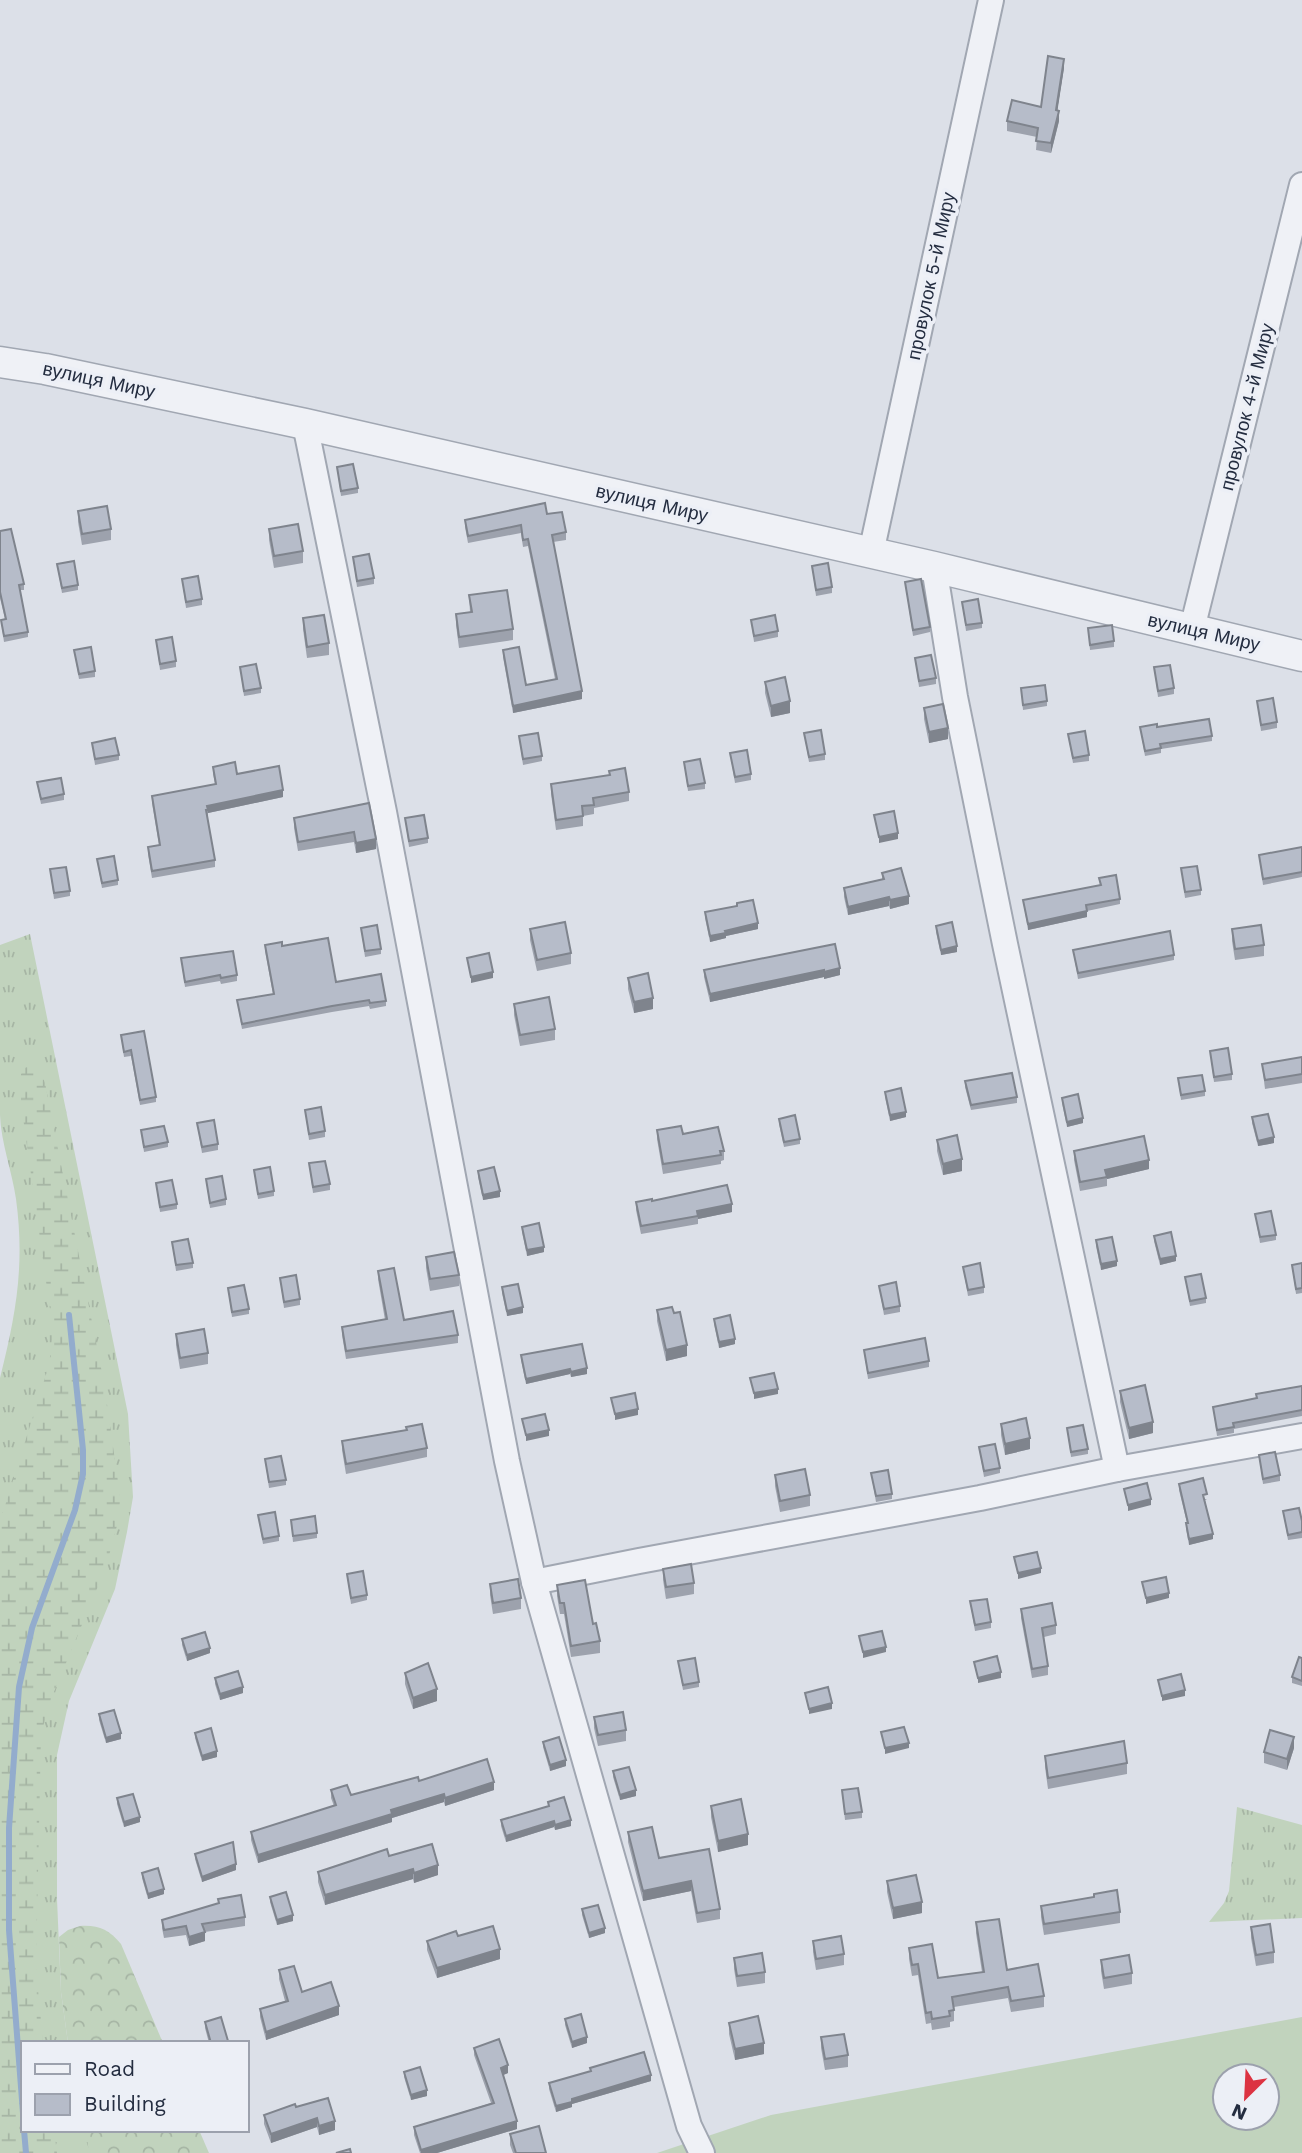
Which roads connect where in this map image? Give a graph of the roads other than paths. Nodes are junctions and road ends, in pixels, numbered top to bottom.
1 (991, 0) edge
2 (1302, 185) edge
3 (0, 362) edge
4 (305, 424) junction
5 (871, 553) junction
6 (934, 567) junction
7 (1192, 629) junction
8 (1302, 656) edge
9 (1302, 1436) edge
10 (1117, 1469) junction
11 (534, 1583) junction
12 (702, 2153) edge

1 - 5 street, провулок 5-й Миру
2 - 7 street, провулок 4-й Миру
3 - 4 street, вулиця Миру
4 - 5 street, вулиця Миру
4 - 11 street
5 - 6 street, вулиця Миру
6 - 7 street, вулиця Миру
6 - 10 street
7 - 8 street, вулиця Миру
9 - 10 street
10 - 11 street
11 - 12 street

